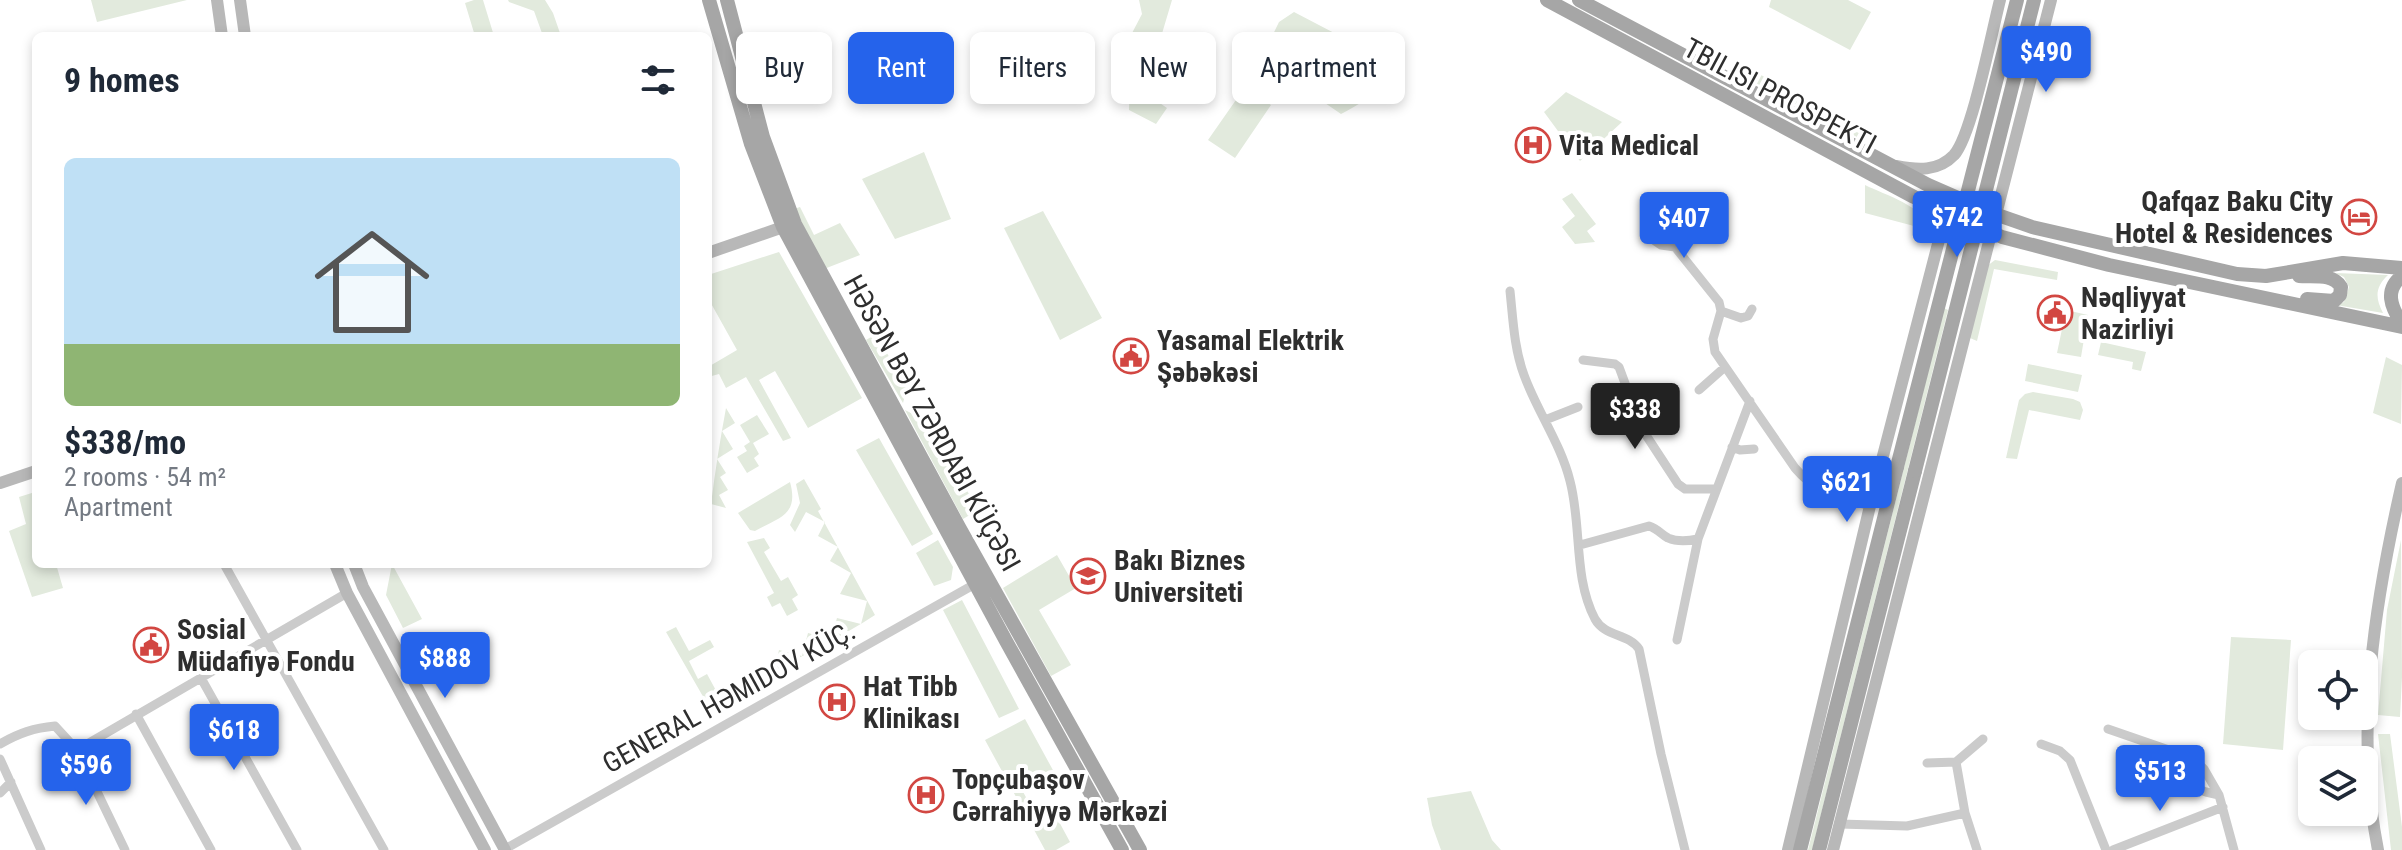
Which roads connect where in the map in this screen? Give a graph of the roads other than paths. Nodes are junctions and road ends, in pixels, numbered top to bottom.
1 (217, 0) edge
2 (240, 0) edge
3 (709, 0) edge
4 (727, 0) edge
5 (1547, 0) edge
6 (1579, 0) edge
7 (2000, 0) edge
8 (2017, 0) edge
9 (2034, 0) edge
10 (2051, 0) edge
11 (221, 32) edge
12 (244, 32) edge
13 (1971, 115) junction
14 (2017, 131) junction
15 (1891, 165) junction
16 (1914, 197) junction
17 (1995, 215) junction
18 (1665, 218) dead end
19 (783, 227) junction
20 (1990, 232) junction
21 (1645, 234) dead end
22 (1675, 247) junction
23 (712, 252) edge
24 (2109, 265) junction
25 (2402, 268) edge
26 (2266, 276) junction
27 (2402, 276) edge
28 (1510, 291) dead end
29 (1924, 297) junction
30 (1971, 308) junction
31 (1752, 309) dead end
32 (1721, 311) junction
33 (2402, 326) edge
34 (1583, 360) dead end
35 (1725, 367) junction
36 (1699, 390) dead end
37 (1750, 401) junction
38 (1578, 407) dead end
39 (1545, 420) junction
40 (1732, 447) junction
41 (1754, 449) dead end
42 (32, 472) edge
43 (0, 483) edge
44 (2402, 483) edge
45 (1716, 489) junction
46 (1870, 506) junction
47 (1698, 539) junction
48 (1580, 545) junction
49 (226, 568) edge
50 (337, 568) edge
51 (356, 568) edge
52 (975, 584) junction
53 (347, 593) junction
54 (267, 639) junction
55 (1677, 640) dead end
56 (201, 678) junction
57 (1039, 685) junction
58 (1048, 700) junction
59 (136, 714) junction
60 (2108, 729) dead end
61 (1983, 739) dead end
62 (0, 744) edge
63 (2041, 744) dead end
64 (77, 750) junction
65 (0, 759) edge
66 (1956, 762) junction
67 (1927, 763) dead end
68 (2148, 771) dead end
69 (11, 782) junction
70 (0, 793) edge
71 (2219, 795) junction
72 (2223, 807) junction
73 (1965, 813) junction
74 (1840, 824) junction
75 (505, 849) edge
76 (41, 850) edge
77 (125, 850) edge
78 (211, 850) edge
79 (297, 850) edge
80 (384, 850) edge
81 (485, 850) edge
82 (1122, 850) edge
83 (1140, 850) edge
84 (1685, 850) edge
85 (1788, 850) edge
86 (1800, 850) edge
87 (1819, 850) edge
88 (1833, 850) edge
89 (1977, 850) edge
90 (2106, 850) edge
91 (2113, 850) edge
92 (2234, 850) edge
93 (2378, 850) edge

1 - 11 main road
2 - 12 main road
3 - 19 main road, HƏSƏN BƏY ZƏRDABI KÜÇƏSI
4 - 57 main road, HƏSƏN BƏY ZƏRDABI KÜÇƏSI
5 - 16 main road, TBILISI PROSPEKTI
6 - 15 main road, TBILISI PROSPEKTI
7 - 13 main road
8 - 86 main road, bridge
9 - 87 main road, bridge
10 - 14 main road
13 - 14 main road
13 - 15 main road
14 - 17 main road
15 - 17 main road, TBILISI PROSPEKTI
16 - 20 main road, TBILISI PROSPEKTI
16 - 29 main road
17 - 20 main road
17 - 26 main road, TBILISI PROSPEKTI
18 - 22 street
19 - 23 main road
19 - 52 main road, HƏSƏN BƏY ZƏRDABI KÜÇƏSI
20 - 24 main road, TBILISI PROSPEKTI
20 - 30 main road
21 - 22 street
22 - 32 street
24 - 26 main road
24 - 33 main road
25 - 26 main road
27 - 33 main road
28 - 39 street
29 - 30 main road
29 - 46 main road
30 - 74 main road
31 - 32 street
32 - 35 street
34 - 45 street
35 - 36 street
35 - 37 street
37 - 40 street
37 - 46 street
38 - 39 street
39 - 48 street
40 - 41 street
40 - 45 street
42 - 43 main road
44 - 93 main road
45 - 47 street
46 - 85 main road
47 - 48 street
47 - 55 street
48 - 84 street
49 - 54 street
50 - 53 main road
51 - 75 main road
52 - 57 main road, HƏSƏN BƏY ZƏRDABI KÜÇƏSI
52 - 75 street, GENERAL HƏMIDOV KÜÇ.
53 - 54 street
53 - 81 main road
54 - 56 street
54 - 80 street
56 - 59 street
56 - 79 street
57 - 58 main road, HƏSƏN BƏY ZƏRDABI KÜÇƏSI
58 - 82 main road, HƏSƏN BƏY ZƏRDABI KÜÇƏSI
58 - 83 main road, HƏSƏN BƏY ZƏRDABI KÜÇƏSI
59 - 64 street
59 - 78 street
60 - 71 street
61 - 66 street
62 - 64 street
63 - 90 street
64 - 77 street
65 - 69 street
66 - 67 street
66 - 73 street
68 - 71 street
69 - 70 street
69 - 76 street
71 - 72 street
72 - 91 street
72 - 92 street
73 - 74 street
73 - 89 street
74 - 88 main road

